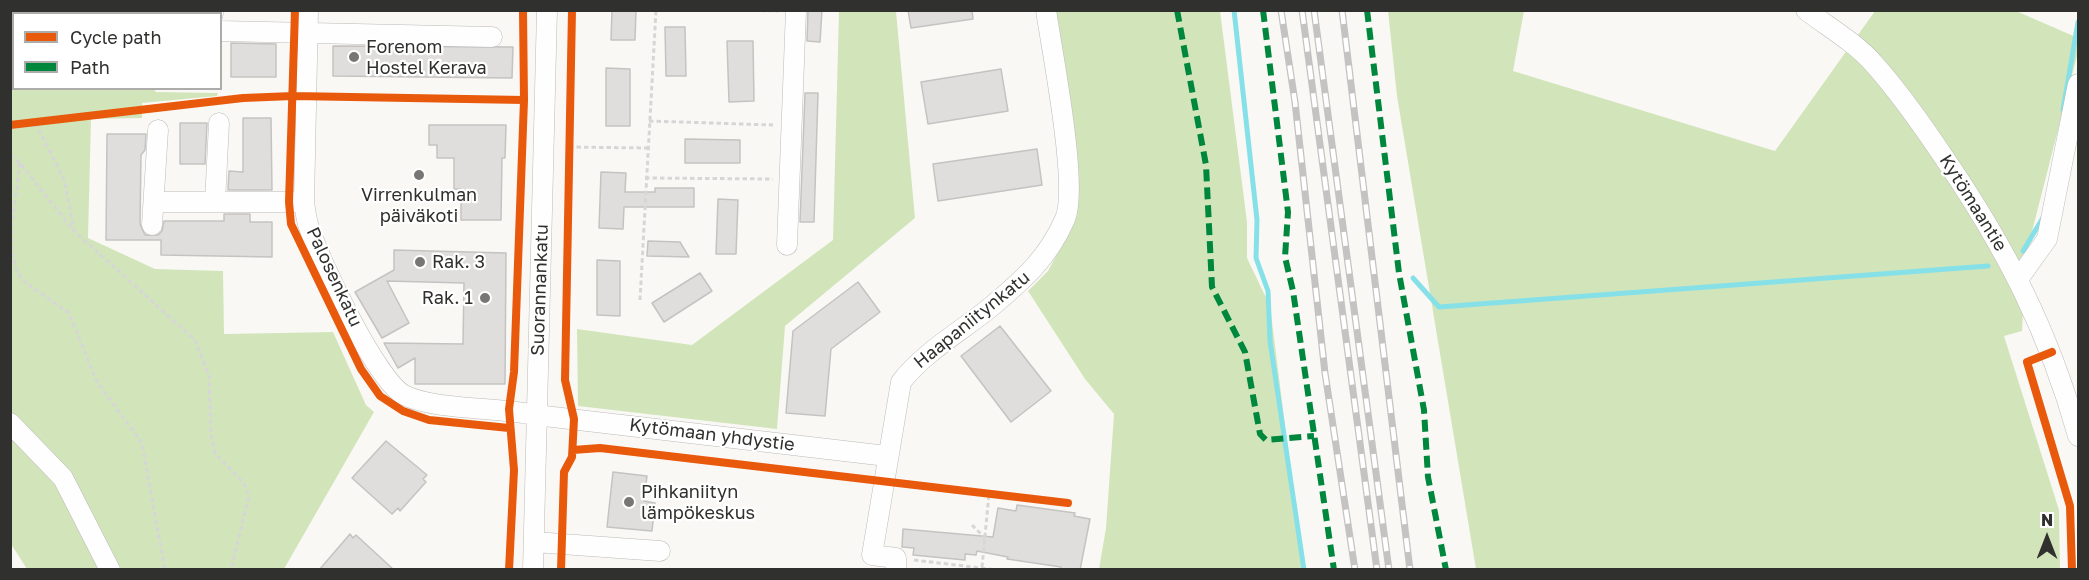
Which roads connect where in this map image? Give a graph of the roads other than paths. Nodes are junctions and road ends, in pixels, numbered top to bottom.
1 (308, 10) edge
2 (547, 10) edge
3 (1046, 10) edge
4 (1806, 10) edge
5 (796, 11) edge
6 (222, 31) edge
7 (307, 33) junction
8 (492, 37) dead end
9 (2079, 84) edge
10 (219, 123) dead end
11 (158, 129) dead end
12 (154, 202) junction
13 (215, 202) junction
14 (304, 202) junction
15 (152, 225) dead end
16 (787, 245) dead end
17 (2019, 278) junction
18 (2071, 377) edge
19 (536, 415) junction
20 (10, 423) edge
21 (2079, 436) edge
22 (888, 456) junction
23 (534, 542) junction
24 (660, 551) dead end
25 (896, 564) edge
26 (110, 570) edge
27 (533, 570) edge

1 - 7 street, Palosenkatu
2 - 19 street, Suorannankatu
3 - 22 street, Haapaniitynkatu
4 - 17 street, Kytömaantie
5 - 16 street
6 - 7 street
7 - 8 street
7 - 14 street, Palosenkatu
9 - 17 street
10 - 13 street
11 - 12 street
12 - 13 street
12 - 15 street
13 - 14 street
14 - 19 street, Palosenkatu
17 - 18 street, Kytömaantie
18 - 21 street, Kytömaantie
19 - 22 street, Kytömaan yhdystie
19 - 23 street, Suorannankatu
20 - 26 street
22 - 25 street, Haapaniitynkatu
23 - 24 street
23 - 27 street, Suorannankatu

